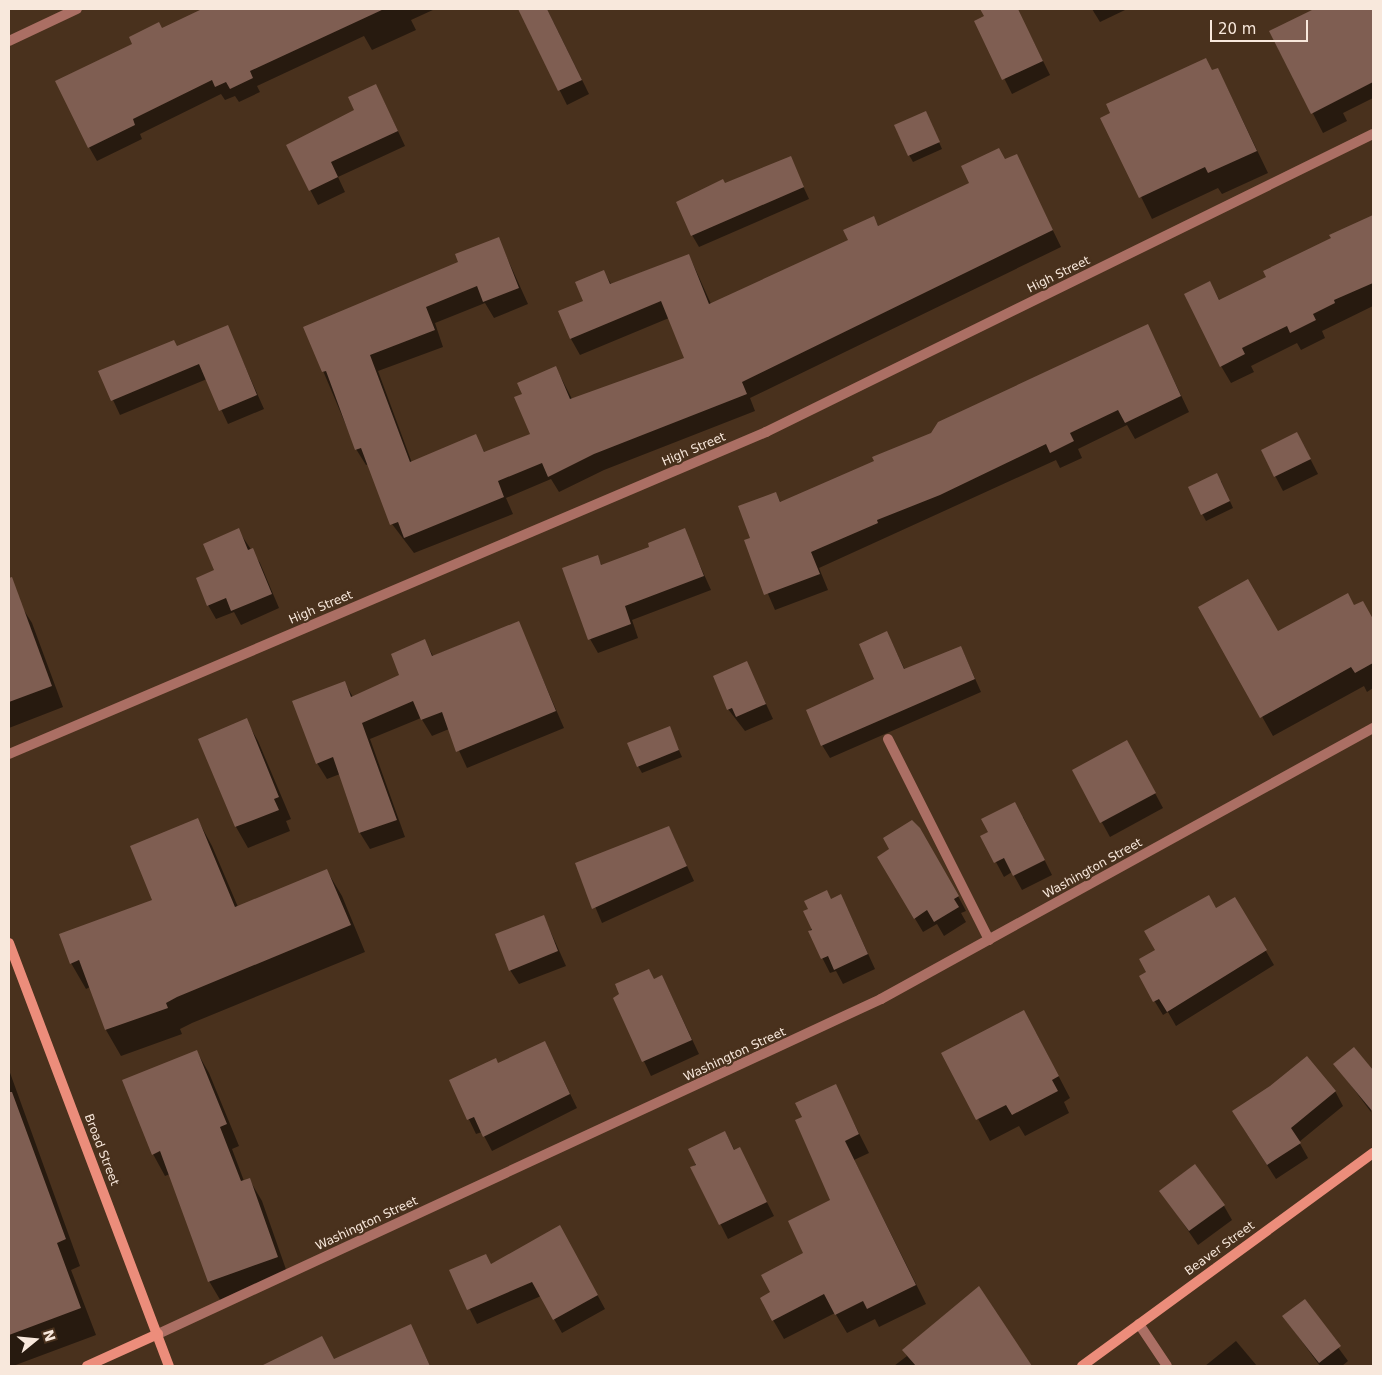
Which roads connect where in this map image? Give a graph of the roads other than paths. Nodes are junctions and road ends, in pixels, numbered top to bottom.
1 (77, 9) edge
2 (9, 41) edge
3 (1373, 134) edge
4 (1373, 728) edge
5 (888, 739) dead end
6 (9, 754) edge
7 (989, 940) junction
8 (9, 943) edge
9 (1373, 1153) edge
10 (1139, 1324) junction
11 (158, 1334) junction
12 (87, 1366) edge
13 (169, 1366) edge
14 (1082, 1366) edge
15 (1167, 1366) edge

1 - 2 street
3 - 6 street, High Street
4 - 7 street, Washington Street
5 - 7 street
7 - 11 street, Washington Street
8 - 11 main road, Broad Street
9 - 10 main road, Beaver Street
10 - 14 main road, Beaver Street
10 - 15 street
11 - 12 main road, Washington Street
11 - 13 main road, Broad Street

